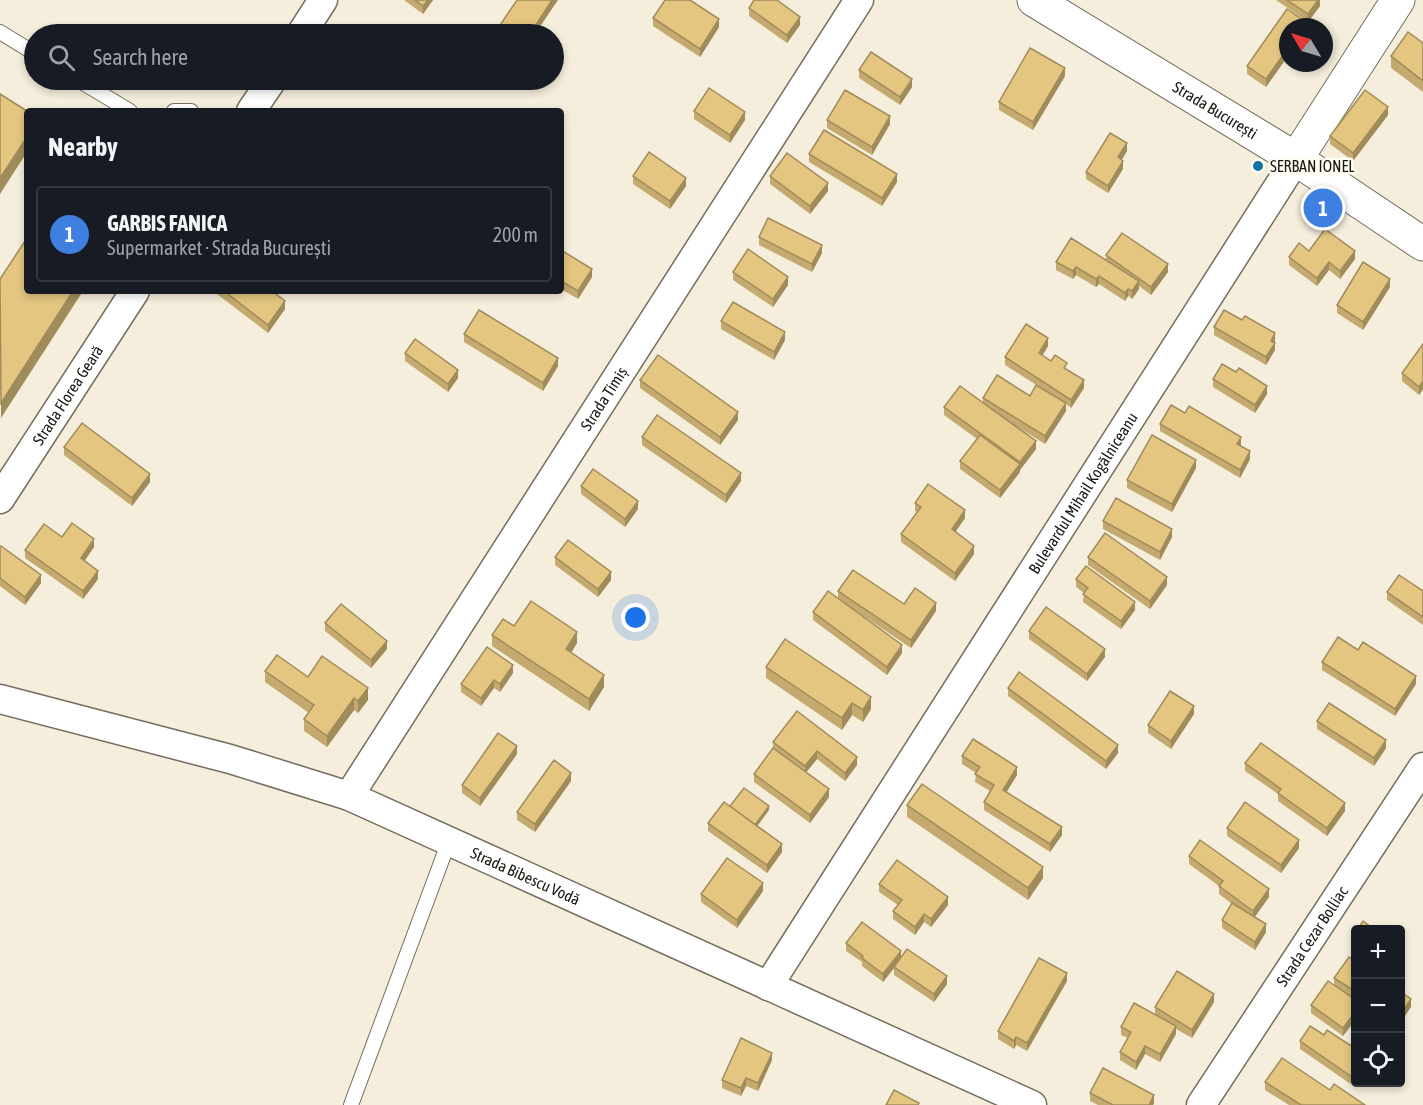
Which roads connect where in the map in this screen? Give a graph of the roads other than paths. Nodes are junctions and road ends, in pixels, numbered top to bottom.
1 (323, 0) edge
2 (859, 0) edge
3 (1034, 0) edge
4 (1398, 0) edge
5 (307, 24) edge
6 (0, 32) edge
7 (24, 47) edge
8 (95, 90) edge
9 (265, 90) edge
10 (125, 108) edge
11 (253, 108) edge
12 (1296, 159) junction
13 (1423, 244) edge
14 (133, 294) edge
15 (0, 499) edge
16 (0, 699) edge
17 (1423, 768) edge
18 (349, 796) junction
19 (449, 841) junction
20 (768, 986) junction
21 (351, 1105) edge
22 (1032, 1105) edge
23 (1201, 1105) edge

1 - 5 street
2 - 18 street, Strada Timiș
3 - 12 street, Strada București
4 - 12 street, Bulevardul Mihail Kogălniceanu
6 - 7 lane
8 - 10 lane
9 - 11 street
12 - 13 street, Strada București
12 - 20 street, Bulevardul Mihail Kogălniceanu
14 - 15 street, Strada Florea Geară
16 - 18 street, Strada Bibescu Vodă
17 - 23 street, Strada Cezar Bolliac
18 - 19 street, Strada Bibescu Vodă
19 - 20 street, Strada Bibescu Vodă
19 - 21 lane
20 - 22 street, Strada Bibescu Vodă

